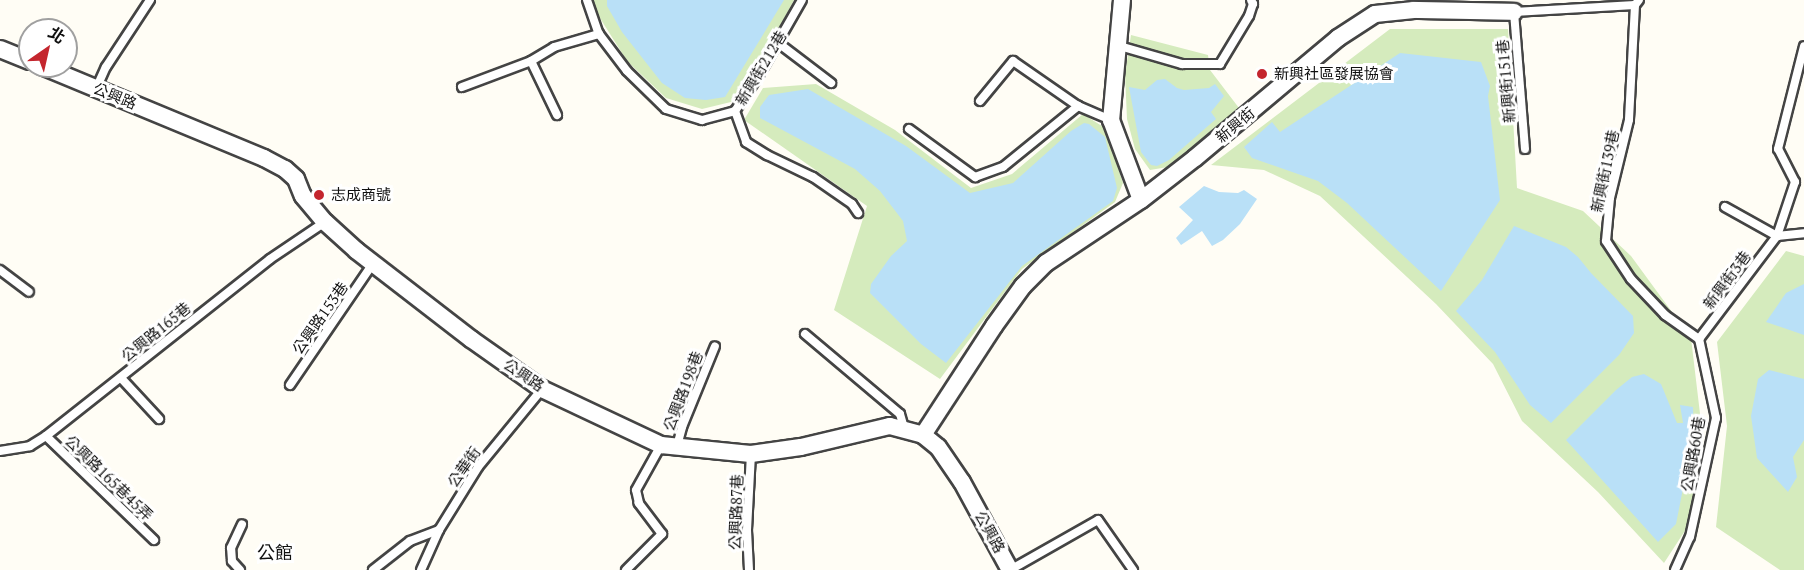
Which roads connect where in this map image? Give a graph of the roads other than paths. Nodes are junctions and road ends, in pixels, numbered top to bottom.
1 (150, 0) edge
2 (587, 0) edge
3 (802, 0) edge
4 (1122, 0) edge
5 (1251, 0) edge
6 (1637, 2) edge
7 (1514, 12) junction
8 (599, 34) junction
9 (777, 42) junction
10 (1116, 45) junction
11 (1804, 46) edge
12 (0, 49) edge
13 (18, 56) edge
14 (531, 61) junction
15 (71, 78) edge
16 (831, 83) dead end
17 (462, 87) dead end
18 (96, 88) junction
19 (981, 101) dead end
20 (1078, 106) junction
21 (735, 111) junction
22 (557, 115) dead end
23 (1112, 120) junction
24 (909, 129) dead end
25 (1526, 149) dead end
26 (1141, 200) junction
27 (1725, 207) dead end
28 (858, 213) dead end
29 (325, 222) junction
30 (1804, 233) edge
31 (1777, 236) junction
32 (372, 265) junction
33 (0, 270) edge
34 (28, 292) dead end
35 (805, 334) dead end
36 (1699, 339) junction
37 (715, 346) dead end
38 (121, 378) junction
39 (290, 385) dead end
40 (543, 389) junction
41 (159, 419) dead end
42 (904, 428) junction
43 (923, 435) junction
44 (46, 436) junction
45 (669, 446) junction
46 (0, 452) edge
47 (751, 454) junction
48 (242, 524) dead end
49 (439, 530) junction
50 (154, 540) dead end
51 (240, 570) edge
52 (373, 570) edge
53 (421, 570) edge
54 (626, 570) edge
55 (749, 570) edge
56 (1010, 570) edge
57 (1133, 570) edge
58 (1675, 570) edge

1 - 18 lane
2 - 8 lane, 新興街212巷
3 - 9 lane, 新興街212巷
4 - 10 street
5 - 10 lane
6 - 7 lane, 新興街
6 - 36 lane, 新興街139巷
7 - 25 lane, 新興街151巷
7 - 26 street, 新興街
8 - 14 lane
8 - 21 lane, 新興街212巷
9 - 16 lane
9 - 21 lane, 新興街212巷
10 - 23 street
11 - 31 lane, 新興街3巷
12 - 13 street
14 - 17 lane
14 - 22 lane
15 - 18 street, 公興路
18 - 29 street, 公興路
19 - 20 lane
20 - 23 lane
20 - 24 lane
21 - 28 lane
23 - 26 street
26 - 43 street, 新興街
27 - 31 lane
29 - 32 street, 公興路
29 - 38 lane, 公興路165巷
30 - 31 lane
31 - 36 lane, 新興街3巷
32 - 39 lane, 公興路153巷
32 - 40 street, 公興路
33 - 34 lane
35 - 42 lane
36 - 58 lane, 公興路60巷
37 - 45 lane, 公興路198巷
38 - 41 lane
38 - 44 lane, 公興路165巷
40 - 45 street, 公興路
40 - 49 lane, 公華街
42 - 43 street, 公興路
42 - 47 street, 公興路
43 - 56 street, 公興路
44 - 46 lane, 公興路165巷
44 - 50 lane, 公興路165巷45弄
45 - 47 street, 公興路
45 - 54 lane, 公興路198巷
47 - 55 lane, 公興路87巷
48 - 51 lane
49 - 52 lane
49 - 53 lane, 公華街
56 - 57 lane

